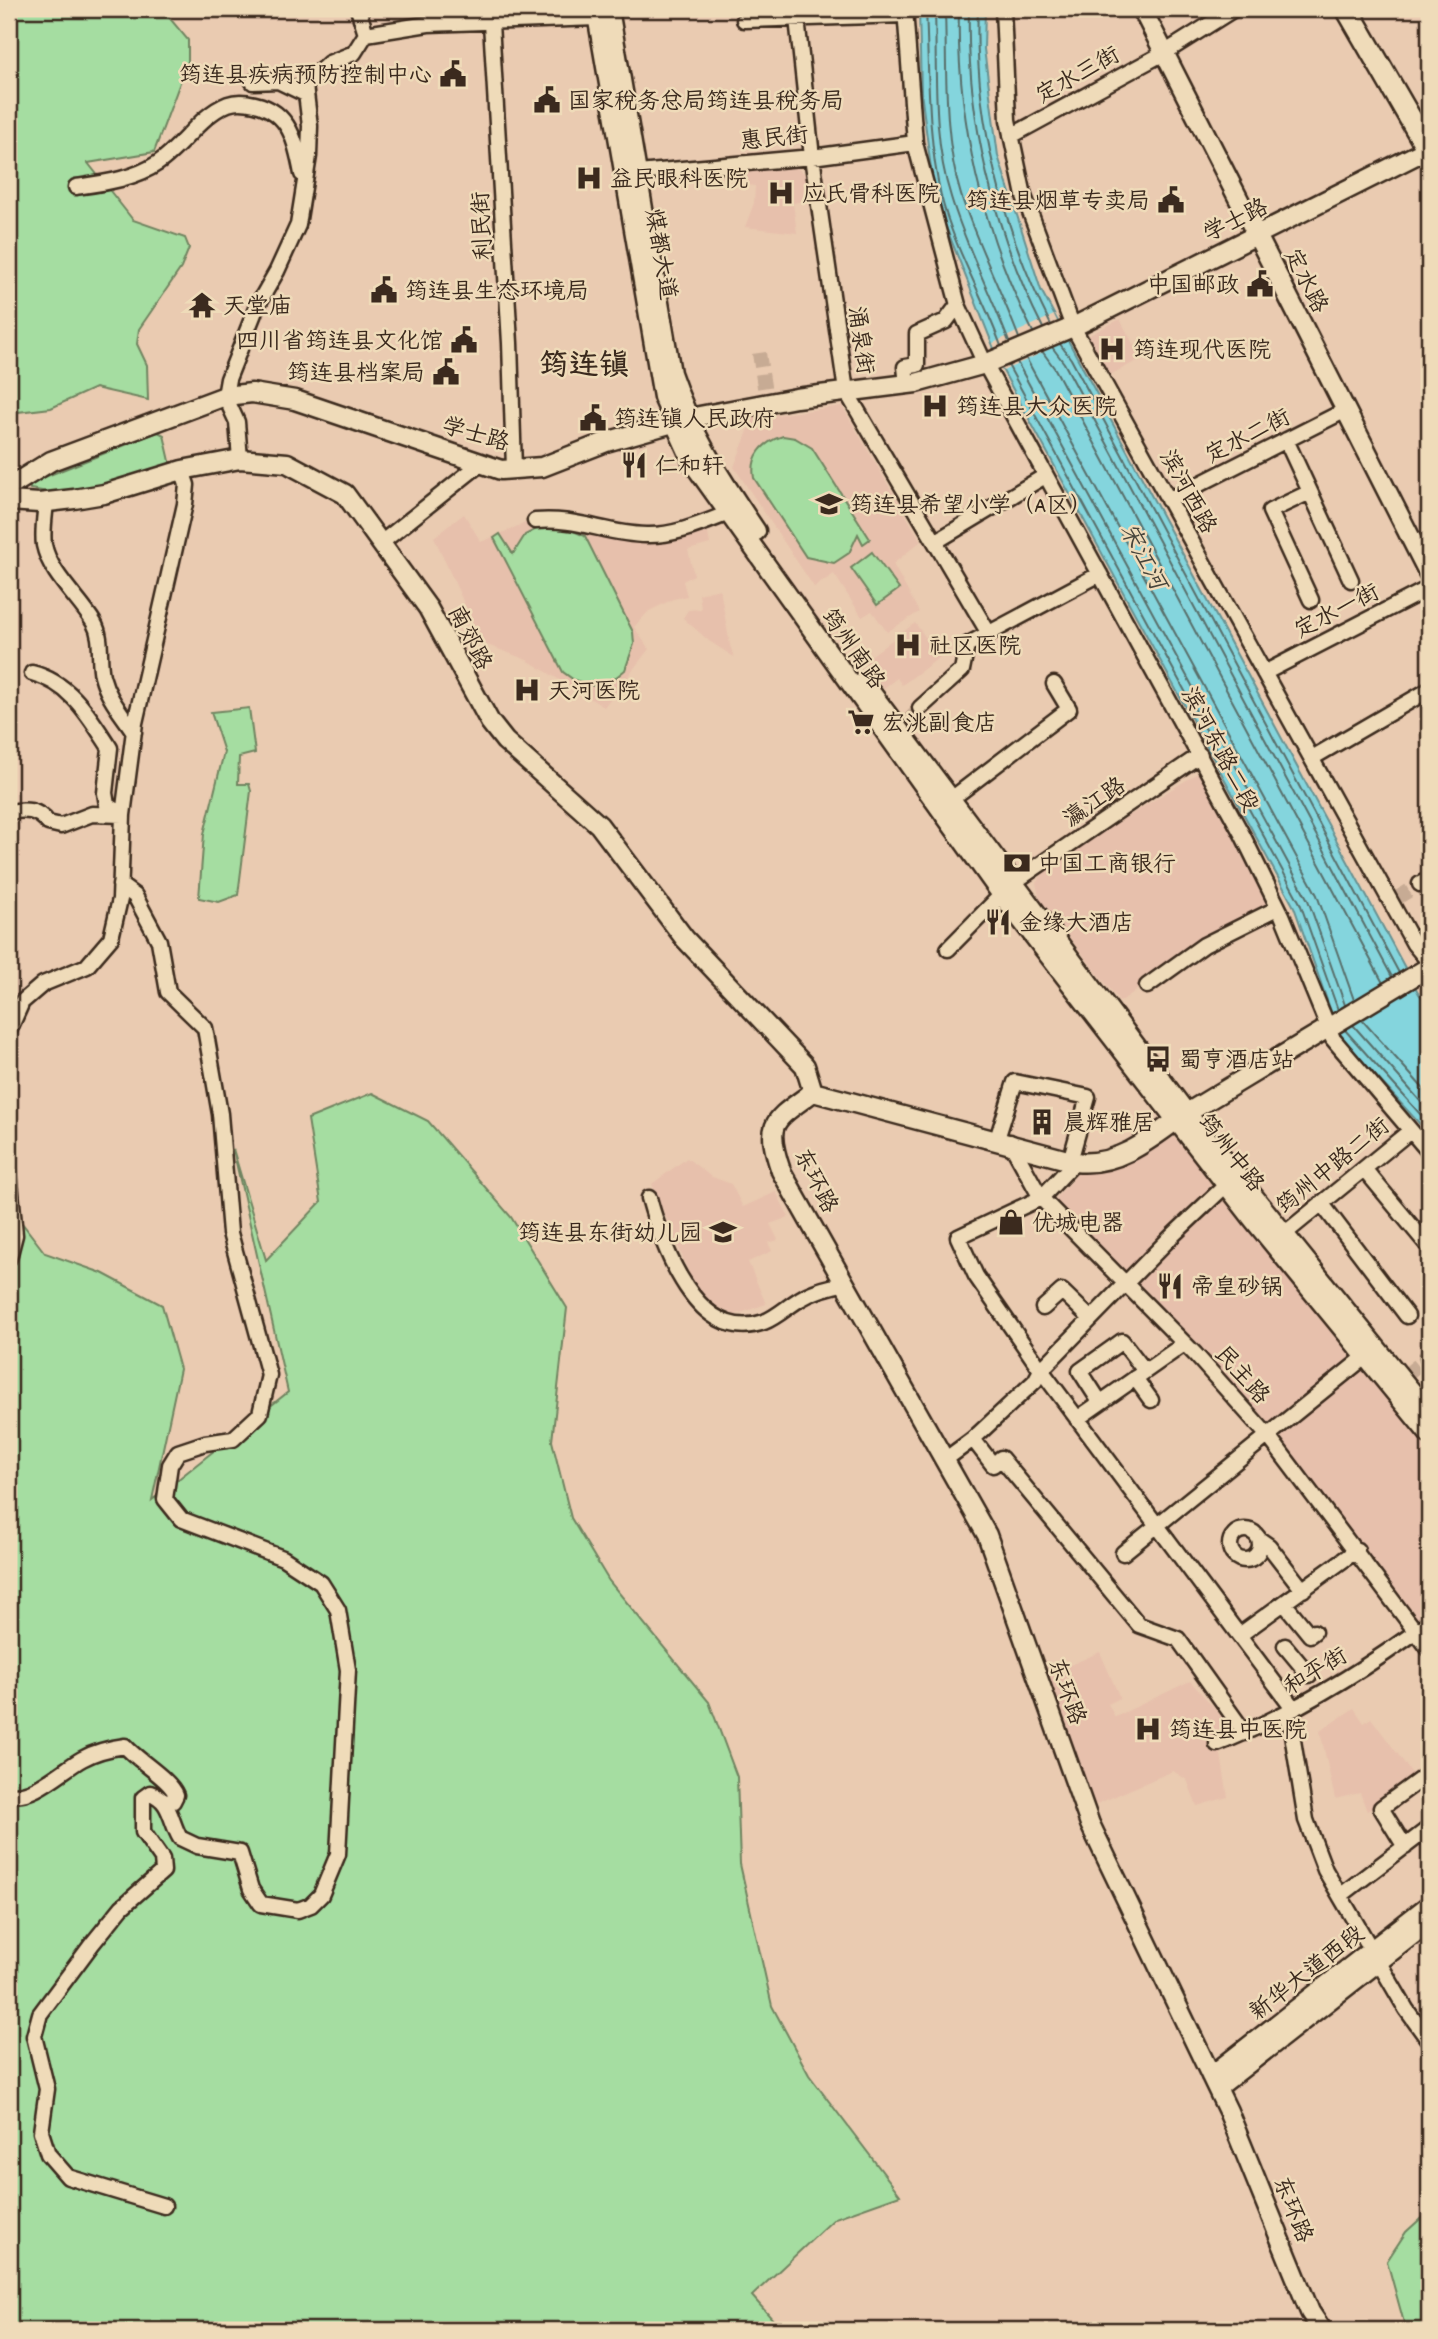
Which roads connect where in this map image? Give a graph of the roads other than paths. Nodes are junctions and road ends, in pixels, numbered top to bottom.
1 (358, 9) edge
2 (1003, 9) edge
3 (1142, 9) edge
4 (1234, 9) edge
5 (1347, 9) edge
6 (905, 12) edge
7 (603, 13) edge
8 (831, 13) edge
9 (797, 14) edge
10 (744, 20) dead end
11 (491, 23) junction
12 (366, 34) junction
13 (1164, 53) junction
14 (253, 82) dead end
15 (305, 94) junction
16 (1011, 136) junction
17 (915, 143) junction
18 (1428, 150) edge
19 (812, 157) junction
20 (638, 173) junction
21 (304, 186) junction
22 (76, 187) dead end
23 (1257, 236) junction
24 (958, 305) junction
25 (1068, 328) junction
26 (989, 363) junction
27 (907, 384) junction
28 (846, 391) junction
29 (225, 396) junction
30 (1346, 410) junction
31 (680, 422) junction
32 (1286, 440) junction
33 (240, 459) junction
34 (480, 464) junction
35 (514, 469) junction
36 (182, 470) junction
37 (1045, 476) junction
38 (9, 487) edge
39 (1310, 492) junction
40 (1168, 500) junction
41 (9, 501) edge
42 (46, 502) junction
43 (729, 513) junction
44 (535, 521) dead end
45 (934, 542) junction
46 (381, 543) junction
47 (1100, 574) junction
48 (1429, 574) edge
49 (1351, 580) dead end
50 (1429, 588) edge
51 (1311, 600) dead end
52 (988, 632) junction
53 (32, 673) dead end
54 (1264, 673) junction
55 (1054, 684) dead end
56 (1429, 691) edge
57 (920, 708) tunnel mouth
58 (134, 732) junction
59 (1200, 755) junction
60 (1312, 758) junction
61 (950, 800) junction
62 (9, 812) edge
63 (123, 815) junction
64 (120, 885) junction
65 (1008, 889) junction
66 (1278, 908) junction
67 (948, 949) dead end
68 (1424, 968) edge
69 (1147, 986) dead end
70 (1327, 1029) junction
71 (9, 1031) edge
72 (813, 1092) junction
73 (1182, 1117) junction
74 (1410, 1130) junction
75 (1004, 1141) junction
76 (1429, 1152) edge
77 (1075, 1162) junction
78 (9, 1170) edge
79 (1364, 1170) junction
80 (1226, 1185) junction
81 (649, 1198) dead end
82 (1041, 1198) junction
83 (1322, 1204) junction
84 (1283, 1235) junction
85 (1429, 1247) edge
86 (9, 1258) edge
87 (846, 1283) junction
88 (1125, 1283) junction
89 (1043, 1308) dead end
90 (1407, 1317) dead end
91 (1091, 1319) junction
92 (1184, 1344) junction
93 (1366, 1356) junction
94 (1041, 1370) junction
95 (1140, 1374) junction
96 (1152, 1400) dead end
97 (1100, 1402) junction
98 (1429, 1413) edge
99 (1077, 1419) junction
100 (1429, 1434) edge
101 (1269, 1437) junction
102 (973, 1439) junction
103 (946, 1458) junction
104 (1158, 1525) junction
105 (1259, 1539) dead end
106 (1357, 1550) junction
107 (1124, 1553) dead end
108 (1303, 1590) junction
109 (1284, 1603) junction
110 (1429, 1622) edge
111 (1417, 1632) junction
112 (1241, 1634) junction
113 (1429, 1649) edge
114 (1309, 1675) dead end
115 (1290, 1712) junction
116 (1245, 1733) junction
117 (1217, 1744) dead end
118 (1429, 1773) edge
119 (9, 1794) edge
120 (164, 1802) junction
121 (1429, 1829) edge
122 (1405, 1847) junction
123 (1340, 1896) junction
124 (1429, 1905) edge
125 (1429, 1922) edge
126 (1376, 1957) junction
127 (1429, 2040) edge
128 (1214, 2082) junction
129 (164, 2206) dead end
130 (1322, 2330) edge

1 - 12 street
2 - 16 street, 滨河西路
3 - 13 main road, 定水路
4 - 13 street, 定水三街
5 - 18 highway
6 - 8 street
6 - 17 street, 滨河东路二段
7 - 11 street
7 - 20 main road, 煤都大道
7 - 31 main road, 煤都大道
8 - 9 street
9 - 10 street
9 - 19 street, 涌泉街
11 - 12 street
11 - 35 street, 利民街
12 - 15 street
13 - 16 street, 定水三街
13 - 23 main road, 定水路
14 - 15 street
15 - 21 street
16 - 25 street, 滨河西路
17 - 19 street, 惠民街
17 - 24 street, 滨河东路二段
18 - 23 main road, 学士路
19 - 20 street, 惠民街
19 - 28 street, 涌泉街
20 - 31 main road, 煤都大道
21 - 22 street
21 - 29 street
23 - 25 main road, 学士路
23 - 30 main road, 定水路
24 - 26 street, 滨河东路二段
24 - 27 street
25 - 26 main road, 学士路
25 - 40 street, 滨河西路
26 - 27 main road, 学士路
26 - 37 street, 滨河东路二段
27 - 28 main road, 学士路
28 - 31 main road, 学士路
28 - 45 street, 涌泉街
29 - 33 street
29 - 34 main road, 学士路
29 - 38 main road, 学士路
30 - 32 street, 定水二街
30 - 48 main road, 定水路
31 - 35 main road, 学士路
31 - 43 main road, 筠州南路
31 - 61 main road, 筠州南路
32 - 39 street
32 - 40 street, 定水二街
33 - 36 main road, 南郊路
33 - 46 main road, 南郊路
34 - 35 main road, 学士路
34 - 46 street
36 - 42 main road, 南郊路
36 - 58 street
37 - 45 street
37 - 47 street, 滨河东路二段
39 - 49 street
39 - 51 street
40 - 54 street, 滨河西路
41 - 42 main road, 南郊路
42 - 58 street
43 - 44 street
43 - 65 main road, 筠州南路
45 - 52 street, 涌泉街
46 - 72 main road, 南郊路
47 - 52 street
47 - 59 street, 滨河东路二段
50 - 54 street, 定水一街
52 - 57 street
53 - 63 street
54 - 60 street, 滨河西路
55 - 61 street
56 - 60 street
58 - 63 street
59 - 65 street, 瀛江路
59 - 66 street, 滨河东路二段
60 - 68 street, 滨河西路
61 - 65 main road, 筠州南路
62 - 63 street
63 - 64 street
64 - 71 street
64 - 120 street
65 - 67 street, 瀛江路
65 - 73 main road, 筠州中路
66 - 69 street
66 - 70 street, 滨河东路二段
68 - 70 main road
70 - 73 main road
70 - 74 street, 滨河东路二段
72 - 75 main road
72 - 87 main road, 东环路
73 - 77 main road
73 - 80 main road, 筠州中路
73 - 84 main road, 筠州中路
74 - 76 street, 滨河东路二段
74 - 79 street, 筠州中路二街
75 - 77 main road
75 - 77 street
75 - 82 street, 民主路
77 - 82 street
78 - 86 street
79 - 83 street, 筠州中路二街
79 - 85 street
80 - 88 street
80 - 93 main road, 筠州中路
81 - 87 street
82 - 88 street, 民主路
82 - 94 street
83 - 84 street, 筠州中路二街
83 - 90 street
84 - 98 main road, 筠州中路
87 - 103 main road, 东环路
88 - 91 street
88 - 92 street, 民主路
89 - 91 street
91 - 94 street
92 - 95 street
92 - 101 street, 民主路
93 - 100 main road, 筠州中路
93 - 101 street
94 - 99 street
94 - 102 street
95 - 96 street
95 - 97 street
95 - 97 street
97 - 99 street
99 - 104 street
101 - 104 street
101 - 106 street, 民主路
102 - 103 street
102 - 116 street
103 - 128 main road, 东环路
104 - 107 street
104 - 112 street
105 - 108 street
106 - 108 street
106 - 111 street, 民主路
108 - 109 street
109 - 112 street
109 - 114 street
110 - 111 street, 和平街
111 - 113 street, 民主路
111 - 115 street, 和平街
112 - 115 street
115 - 116 street, 和平街
115 - 123 street
116 - 117 street, 和平街
118 - 122 street
119 - 120 street
120 - 129 street
121 - 122 street
122 - 123 street
123 - 126 street
124 - 126 main road, 新华大道西段
125 - 126 main road, 新华大道西段
126 - 127 street
126 - 128 main road, 新华大道西段
128 - 130 main road, 东环路

